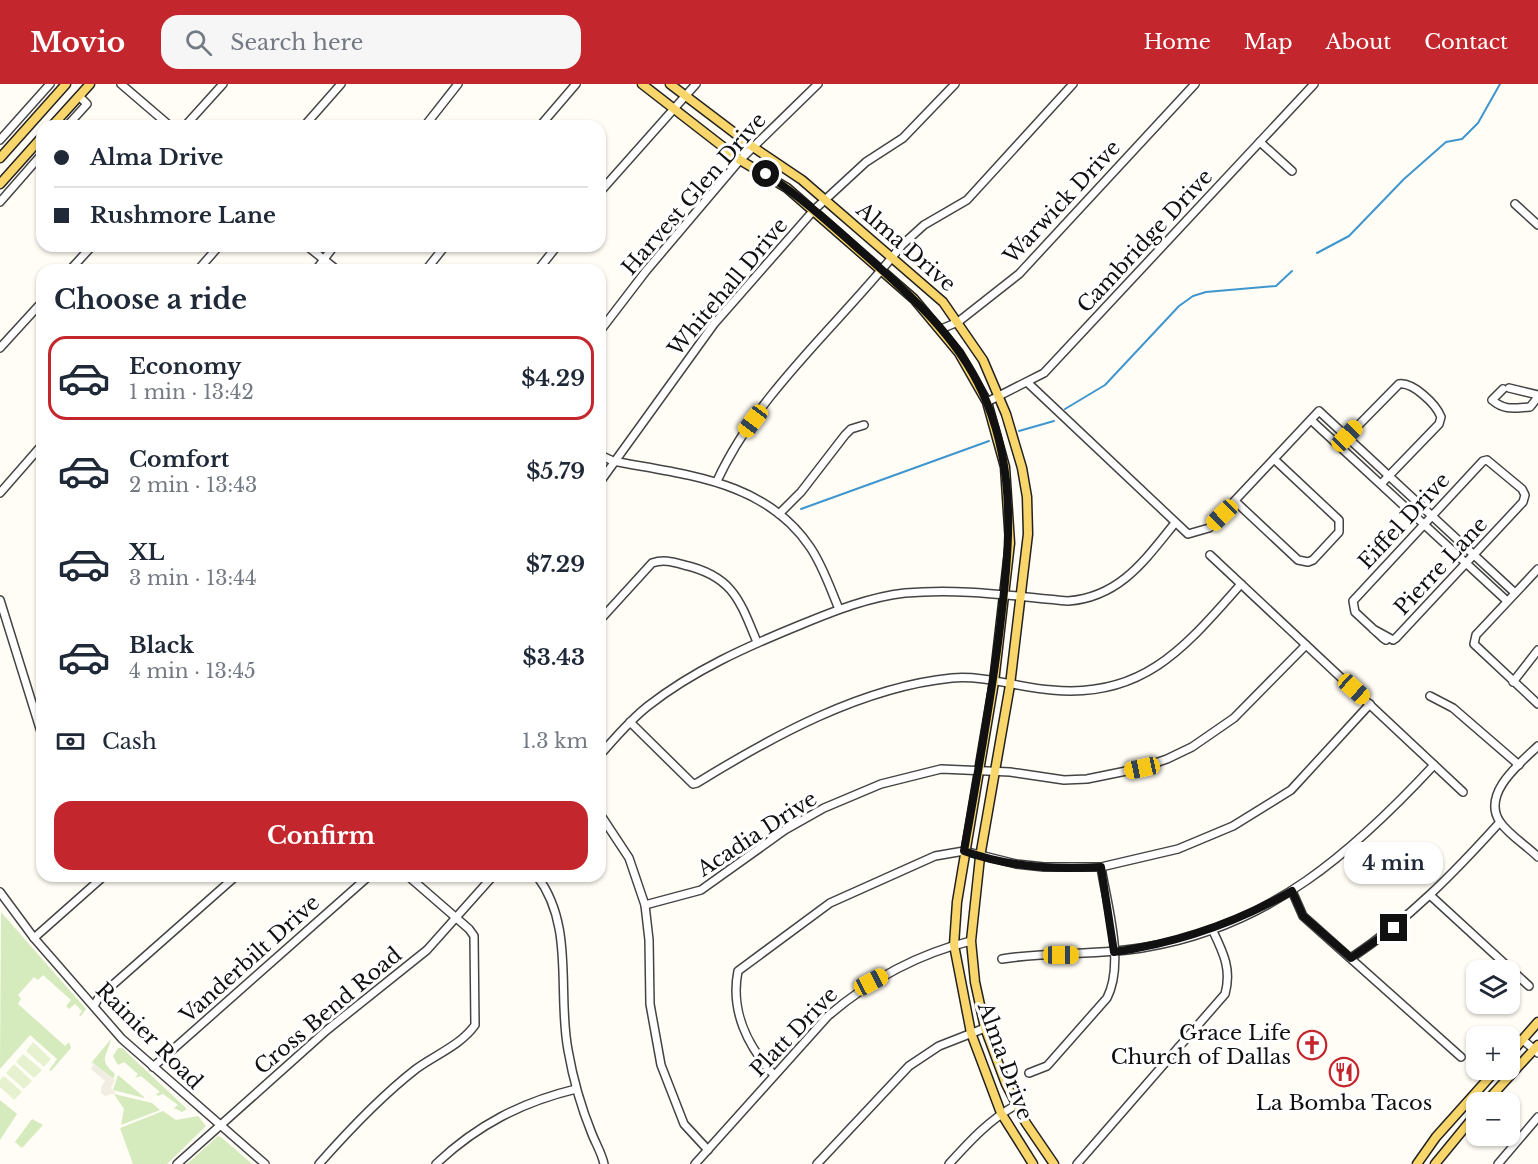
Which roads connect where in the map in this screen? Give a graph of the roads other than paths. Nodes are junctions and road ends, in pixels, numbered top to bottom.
1 (50, 84) edge
2 (90, 84) edge
3 (121, 84) edge
4 (224, 84) edge
5 (341, 84) edge
6 (458, 84) edge
7 (576, 84) edge
8 (642, 84) edge
9 (670, 84) edge
10 (696, 84) edge
11 (818, 84) edge
12 (955, 84) edge
13 (1073, 84) edge
14 (1195, 84) edge
15 (1314, 84) edge
16 (64, 85) edge
17 (79, 96) junction
18 (685, 96) junction
19 (673, 108) junction
20 (57, 120) edge
21 (72, 120) edge
22 (163, 120) edge
23 (191, 120) edge
24 (309, 120) edge
25 (430, 120) edge
26 (545, 120) edge
27 (0, 140) edge
28 (1260, 142) junction
29 (36, 144) edge
30 (753, 147) junction
31 (0, 158) edge
32 (740, 160) junction
33 (36, 161) edge
34 (1292, 171) dead end
35 (0, 184) edge
36 (606, 185) edge
37 (824, 200) junction
38 (0, 202) edge
39 (1515, 204) dead end
40 (814, 210) junction
41 (1536, 220) edge
42 (86, 252) edge
43 (214, 252) edge
44 (314, 252) edge
45 (330, 252) edge
46 (440, 252) edge
47 (552, 252) edge
48 (893, 257) junction
49 (324, 260) junction
50 (76, 264) edge
51 (203, 264) edge
52 (321, 264) edge
53 (329, 264) edge
54 (431, 264) edge
55 (543, 264) edge
56 (881, 269) junction
57 (36, 309) edge
58 (958, 322) junction
59 (606, 323) edge
60 (941, 329) junction
61 (0, 348) edge
62 (1028, 383) junction
63 (1538, 396) edge
64 (1000, 398) junction
65 (987, 402) junction
66 (1311, 420) junction
67 (1334, 424) junction
68 (864, 425) dead end
69 (1326, 433) junction
70 (1347, 436) junction
71 (1340, 445) junction
72 (36, 453) edge
73 (606, 458) edge
74 (1371, 458) junction
75 (1275, 460) junction
76 (614, 461) junction
77 (1362, 467) junction
78 (606, 473) edge
79 (1389, 476) junction
80 (717, 481) junction
81 (1381, 484) junction
82 (0, 493) edge
83 (1525, 495) joint
84 (1416, 500) junction
85 (1236, 502) junction
86 (1407, 508) junction
87 (779, 514) junction
88 (1431, 514) junction
89 (1175, 523) junction
90 (1423, 523) junction
91 (1473, 554) junction
92 (1210, 555) dead end
93 (1465, 562) junction
94 (1538, 569) edge
95 (1241, 584) junction
96 (1515, 593) junction
97 (1004, 594) junction
98 (1021, 597) junction
99 (0, 600) edge
100 (1507, 602) junction
101 (839, 609) junction
102 (606, 613) edge
103 (1373, 629) joint
104 (758, 642) junction
105 (1306, 645) junction
106 (1538, 650) edge
107 (993, 682) junction
108 (1513, 682) junction
109 (1010, 685) junction
110 (1430, 696) dead end
111 (1370, 704) junction
112 (1538, 704) edge
113 (36, 716) edge
114 (630, 722) junction
115 (1538, 746) edge
116 (606, 748) edge
117 (1434, 765) junction
118 (1519, 765) junction
119 (978, 770) junction
120 (996, 771) junction
121 (1463, 792) dead end
122 (1500, 822) junction
123 (606, 823) edge
124 (964, 851) junction
125 (980, 857) junction
126 (1538, 857) edge
127 (1101, 867) junction
128 (97, 882) edge
129 (229, 882) edge
130 (362, 882) edge
131 (415, 882) edge
132 (488, 882) edge
133 (541, 882) edge
134 (1292, 891) junction
135 (1431, 896) junction
136 (1, 898) edge
137 (645, 905) junction
138 (456, 918) junction
139 (1212, 929) junction
140 (34, 938) junction
141 (971, 941) junction
142 (954, 945) junction
143 (1114, 952) junction
144 (1351, 958) junction
145 (1002, 959) dead end
146 (1529, 986) dead end
147 (94, 1006) junction
148 (1538, 1022) edge
149 (985, 1028) junction
150 (971, 1033) junction
151 (1523, 1040) junction
152 (1520, 1043) edge
153 (1537, 1049) edge
154 (1461, 1057) dead end
155 (153, 1067) junction
156 (1029, 1073) dead end
157 (774, 1075) junction
158 (1487, 1080) edge
159 (576, 1089) junction
160 (1496, 1092) edge
161 (1016, 1105) junction
162 (1000, 1113) junction
163 (1538, 1117) edge
164 (1449, 1123) junction
165 (219, 1125) junction
166 (1466, 1125) edge
167 (1458, 1134) junction
168 (708, 1150) junction
169 (177, 1164) edge
170 (265, 1164) edge
171 (319, 1164) edge
172 (436, 1164) edge
173 (605, 1164) edge
174 (695, 1164) edge
175 (817, 1164) edge
176 (949, 1164) edge
177 (1033, 1164) edge
178 (1054, 1164) edge
179 (1077, 1164) edge
180 (1417, 1164) edge
181 (1435, 1164) edge
182 (1498, 1164) edge

1 - 27 street
2 - 17 main road
3 - 22 street
4 - 23 street
5 - 24 street
6 - 25 street
7 - 26 street
8 - 19 main road, Alma Drive
9 - 18 main road, Alma Drive
10 - 18 street
11 - 30 street, Harvest Glen Drive
12 - 37 street, Whitehall Drive
13 - 48 street
14 - 58 street, Warwick Drive
15 - 28 street, Cambridge Drive
16 - 31 main road
17 - 20 main road
17 - 21 street
18 - 19 street
18 - 30 main road, Alma Drive
19 - 32 main road, Alma Drive
19 - 36 street
28 - 34 street
28 - 62 street, Cambridge Drive
29 - 35 main road
30 - 32 street, Harvest Glen Drive
30 - 37 main road, Alma Drive
32 - 40 main road, Alma Drive
32 - 59 street, Harvest Glen Drive
33 - 38 street
37 - 40 street, Whitehall Drive
37 - 48 main road, Alma Drive
39 - 41 street
40 - 56 main road, Alma Drive
40 - 76 street, Whitehall Drive
42 - 50 street
43 - 51 street
44 - 49 street
45 - 49 street
46 - 54 street
47 - 55 street
48 - 56 street
48 - 58 main road, Alma Drive
49 - 52 street
49 - 53 street
56 - 60 main road, Alma Drive
56 - 80 street
57 - 61 street
58 - 60 street, Warwick Drive
58 - 64 main road, Alma Drive
60 - 65 main road, Alma Drive
62 - 64 street, Cambridge Drive
62 - 89 street
63 - 63 street
64 - 65 street, Cambridge Drive
64 - 98 main road, Alma Drive
65 - 97 main road, Alma Drive
66 - 67 street
66 - 69 street
66 - 75 street
67 - 69 street
67 - 70 street
68 - 87 street
69 - 71 street
70 - 71 street
70 - 74 street
70 - 79 street
71 - 77 street
72 - 82 street
73 - 76 street
74 - 77 street
74 - 79 street
75 - 85 street
75 - 85 street
76 - 78 street, Whitehall Drive
76 - 80 street
77 - 81 street
79 - 81 street
79 - 84 street
80 - 87 street
81 - 86 street
83 - 88 street, Eiffel Drive
83 - 91 street, Pierre Lane
84 - 86 street
84 - 88 street
85 - 89 street
86 - 90 street
87 - 101 street
88 - 90 street, Eiffel Drive
88 - 91 street
89 - 98 street
90 - 93 street
90 - 103 street, Eiffel Drive
91 - 93 street, Pierre Lane
91 - 96 street
92 - 95 street
93 - 100 street
93 - 103 street, Pierre Lane
94 - 96 street
95 - 105 street
95 - 109 street
96 - 100 street
97 - 98 street
97 - 101 street
97 - 107 main road, Alma Drive
98 - 109 main road, Alma Drive
99 - 113 street
100 - 108 street
101 - 104 street
102 - 104 street
104 - 114 street
105 - 111 street
105 - 120 street, Acadia Drive
106 - 108 street
107 - 109 street
107 - 114 street
107 - 119 main road, Alma Drive
108 - 112 street
109 - 120 main road, Alma Drive
110 - 118 street
111 - 117 street
111 - 127 street
114 - 116 street
115 - 118 street
117 - 121 street
117 - 134 street
118 - 122 street
119 - 120 street, Acadia Drive
119 - 124 main road, Alma Drive
119 - 137 street, Acadia Drive
120 - 125 main road, Alma Drive
122 - 126 street
122 - 135 street
123 - 137 street
124 - 125 street
124 - 142 main road, Alma Drive
124 - 157 street
125 - 127 street
125 - 141 main road, Alma Drive
127 - 143 street
128 - 140 street
129 - 147 street
130 - 155 street, Vanderbilt Drive
131 - 138 street
132 - 138 street, Cross Bend Road
133 - 159 street
134 - 139 street
134 - 144 street
135 - 144 street
135 - 146 street
136 - 140 street, Rainier Road
137 - 168 street
138 - 165 street, Cross Bend Road
138 - 171 street
139 - 143 street
139 - 179 street
140 - 147 street, Rainier Road
141 - 142 street, Platt Drive
141 - 149 main road, Alma Drive
142 - 150 main road, Alma Drive
142 - 157 street, Platt Drive
143 - 145 street
143 - 156 street
144 - 154 street
147 - 155 street, Rainier Road
148 - 151 main road
149 - 150 street
149 - 161 main road, Alma Drive
150 - 162 main road, Alma Drive
150 - 175 street
151 - 152 main road
151 - 153 street
153 - 160 main road
155 - 165 street, Rainier Road
157 - 168 street, Platt Drive
158 - 164 main road
159 - 172 street
159 - 173 street
161 - 162 street
161 - 178 main road, Alma Drive
162 - 176 street
162 - 177 main road, Alma Drive
163 - 182 street
164 - 167 main road
164 - 180 main road
165 - 169 street, Cross Bend Road
165 - 170 street, Rainier Road
166 - 167 main road
167 - 181 main road
168 - 174 street, Platt Drive

